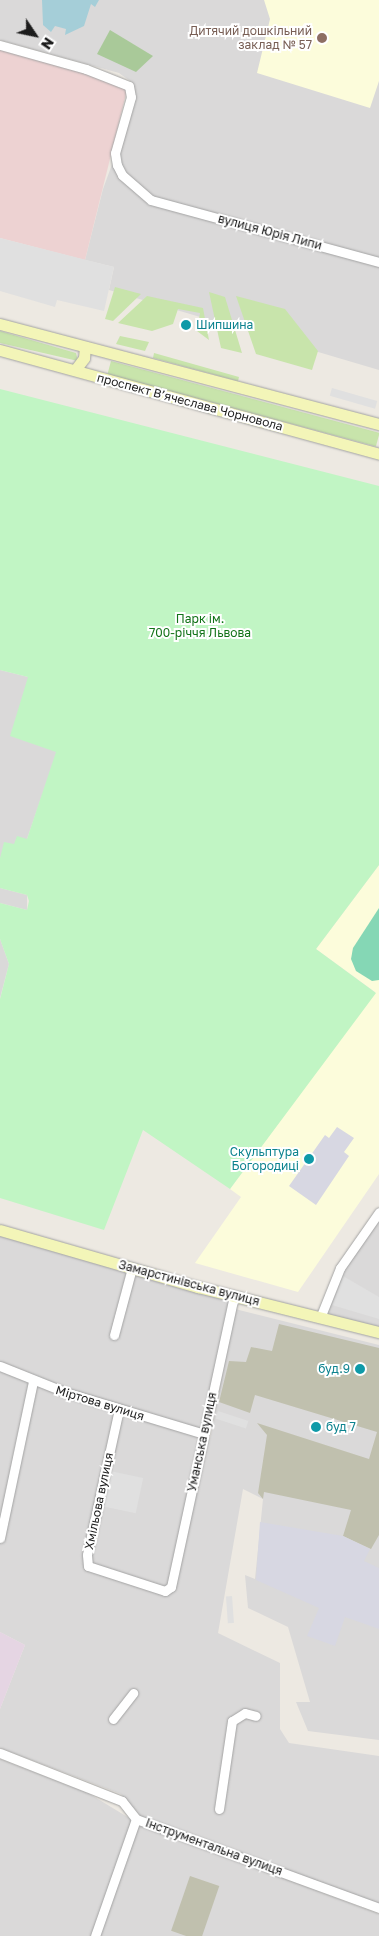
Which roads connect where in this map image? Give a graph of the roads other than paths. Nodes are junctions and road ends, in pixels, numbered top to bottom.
1 (0, 45) edge
2 (379, 262) edge
3 (0, 324) edge
4 (85, 348) junction
5 (0, 350) edge
6 (76, 370) junction
7 (379, 424) edge
8 (379, 454) edge
9 (379, 1212) edge
10 (0, 1230) edge
11 (132, 1268) junction
12 (234, 1296) junction
13 (320, 1318) junction
14 (379, 1332) edge
15 (114, 1335) dead end
16 (0, 1366) edge
17 (34, 1382) junction
18 (119, 1409) junction
19 (204, 1434) junction
20 (0, 1538) edge
21 (171, 1587) joint
22 (133, 1694) dead end
23 (256, 1716) dead end
24 (113, 1719) dead end
25 (0, 1753) edge
26 (219, 1809) dead end
27 (136, 1818) junction
28 (379, 1908) edge
29 (95, 1936) edge

1 - 2 street, вулиця Юрія Липи
3 - 4 main road, проспект Вʼячеслава Чорновола
4 - 6 main road
4 - 7 main road, проспект Вʼячеслава Чорновола
5 - 6 main road, проспект Вʼячеслава Чорновола
6 - 8 main road, проспект Вʼячеслава Чорновола
9 - 13 street
10 - 11 main road, Замарстинівська вулиця
11 - 12 main road, Замарстинівська вулиця
11 - 15 street
12 - 13 main road, Замарстинівська вулиця
12 - 19 street, Уманська вулиця
13 - 14 main road, Замарстинівська вулиця
16 - 17 street, Міртова вулиця
17 - 18 street, Міртова вулиця
17 - 20 street
18 - 19 street, Міртова вулиця
18 - 21 street, Хмільова вулиця
19 - 21 street, Уманська вулиця
22 - 24 street
23 - 26 street
25 - 27 street, Інструментальна вулиця
27 - 28 street, Інструментальна вулиця
27 - 29 street

